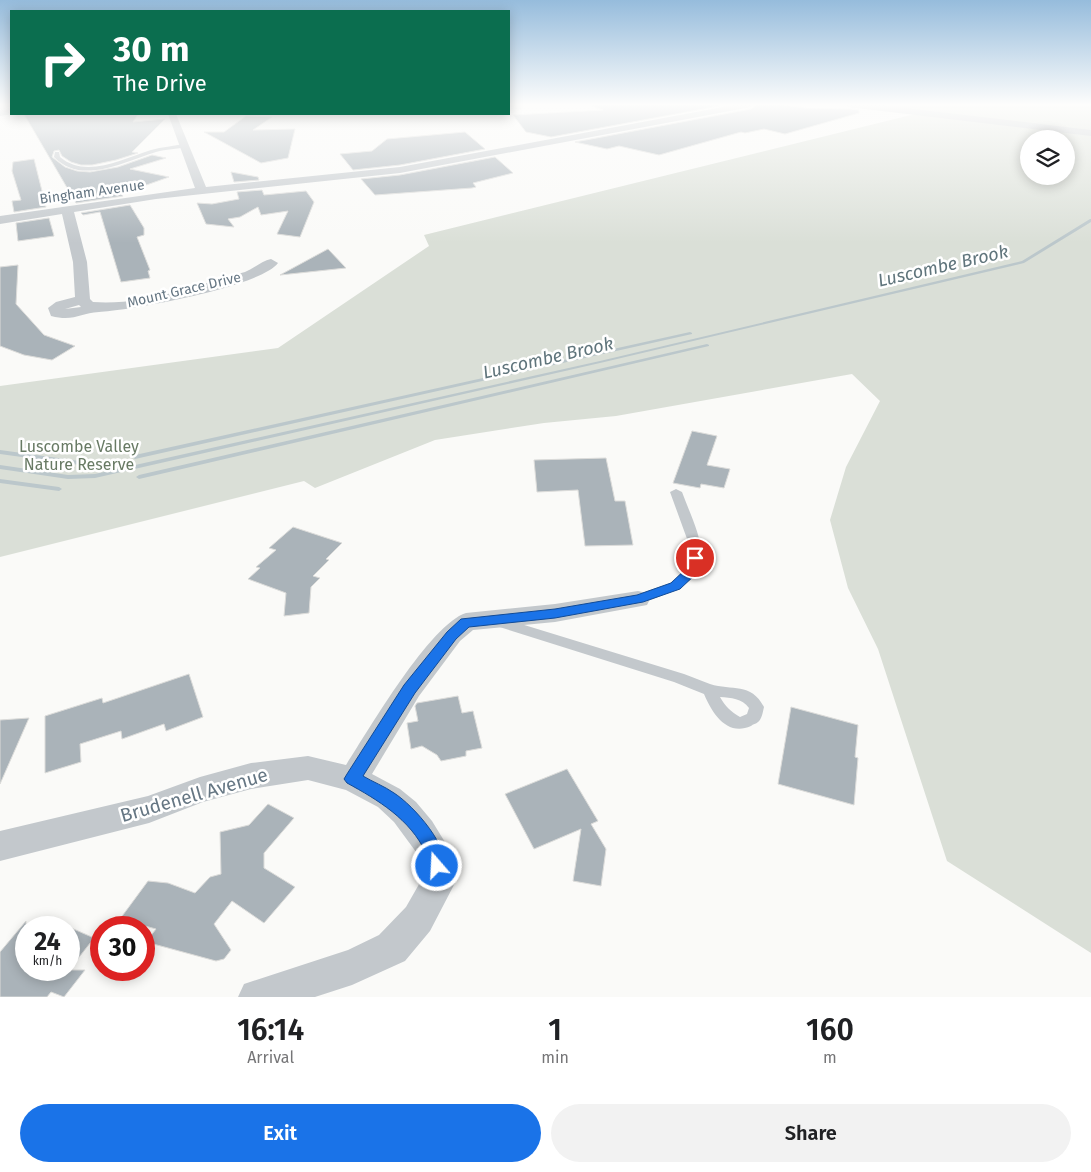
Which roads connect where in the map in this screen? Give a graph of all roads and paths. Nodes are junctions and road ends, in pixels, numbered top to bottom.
1 (156, 151) edge
2 (187, 151) edge
3 (504, 151) edge
4 (57, 153) dead end
5 (198, 180) junction
6 (202, 191) junction
7 (156, 196) junction
8 (67, 209) junction
9 (0, 220) edge
10 (271, 263) dead end
11 (676, 492) dead end
12 (638, 599) joint
13 (491, 620) junction
14 (710, 690) dead end
15 (352, 779) junction
16 (0, 846) edge
17 (257, 997) edge

1 - 4 lane
2 - 5 street
3 - 6 street, Bingham Avenue
5 - 6 street
5 - 7 street
6 - 7 street, Bingham Avenue
7 - 8 street, Bingham Avenue
8 - 9 street, Bingham Avenue
8 - 10 street, Mount Grace Drive
11 - 12 lane
12 - 13 street
13 - 14 lane
13 - 15 street
15 - 16 street, Brudenell Avenue
15 - 17 street, Brudenell Avenue

